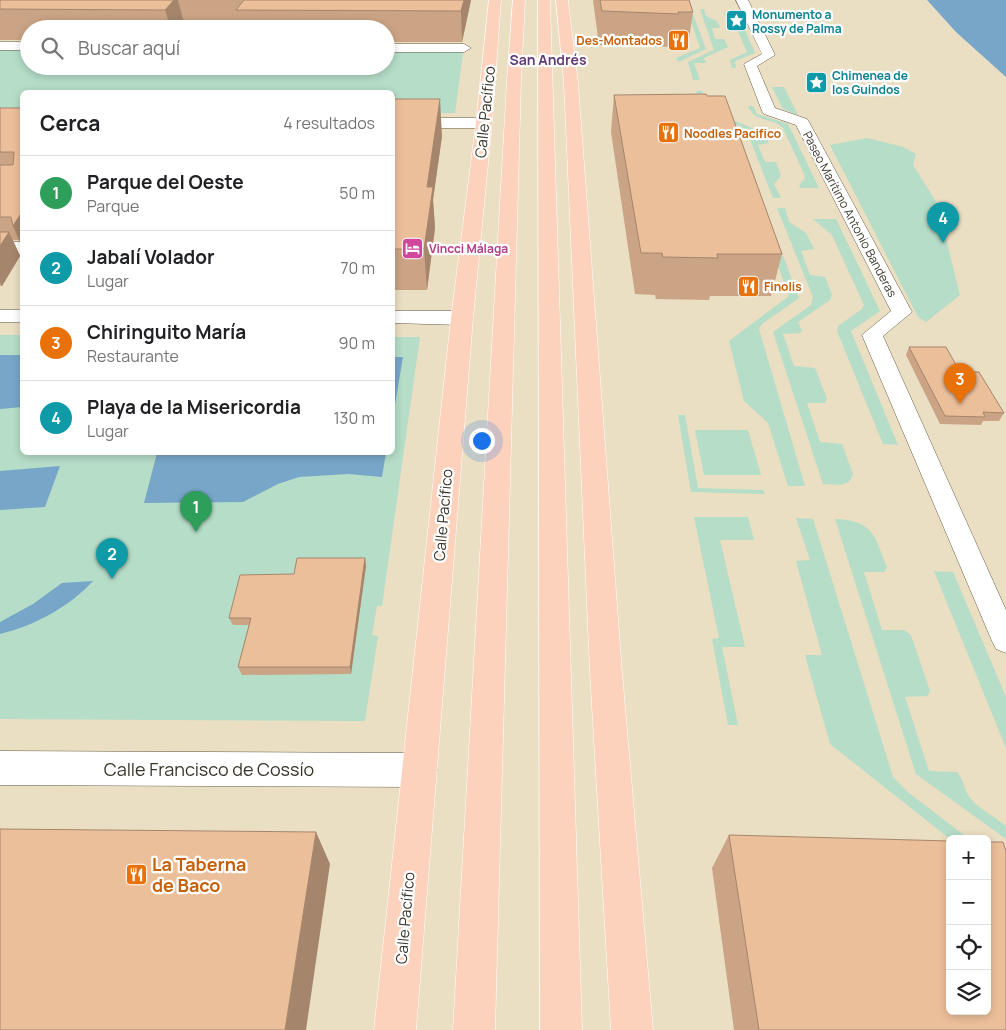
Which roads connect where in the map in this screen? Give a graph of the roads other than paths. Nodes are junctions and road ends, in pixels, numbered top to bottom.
1 (495, 0) edge
2 (519, 0) edge
3 (544, 0) edge
4 (562, 0) edge
5 (742, 0) edge
6 (0, 46) edge
7 (20, 46) edge
8 (395, 48) edge
9 (464, 48) edge
10 (484, 122) junction
11 (395, 123) edge
12 (0, 248) edge
13 (20, 248) edge
14 (395, 317) edge
15 (462, 318) junction
16 (1006, 641) edge
17 (0, 768) edge
18 (419, 770) junction
19 (395, 1030) edge
20 (474, 1030) edge
21 (562, 1030) edge
22 (632, 1030) edge

1 - 10 main road, Calle Pacífico
2 - 20 main road, Calle Pacífico
3 - 21 main road
4 - 22 main road
5 - 16 street, Paseo Marítimo Antonio Banderas
6 - 7 street
8 - 9 street
10 - 11 street
10 - 15 main road, Calle Pacífico
12 - 13 street
14 - 15 street
15 - 18 main road, Calle Pacífico
17 - 18 street, Calle Francisco de Cossío
18 - 19 main road, Calle Pacífico

